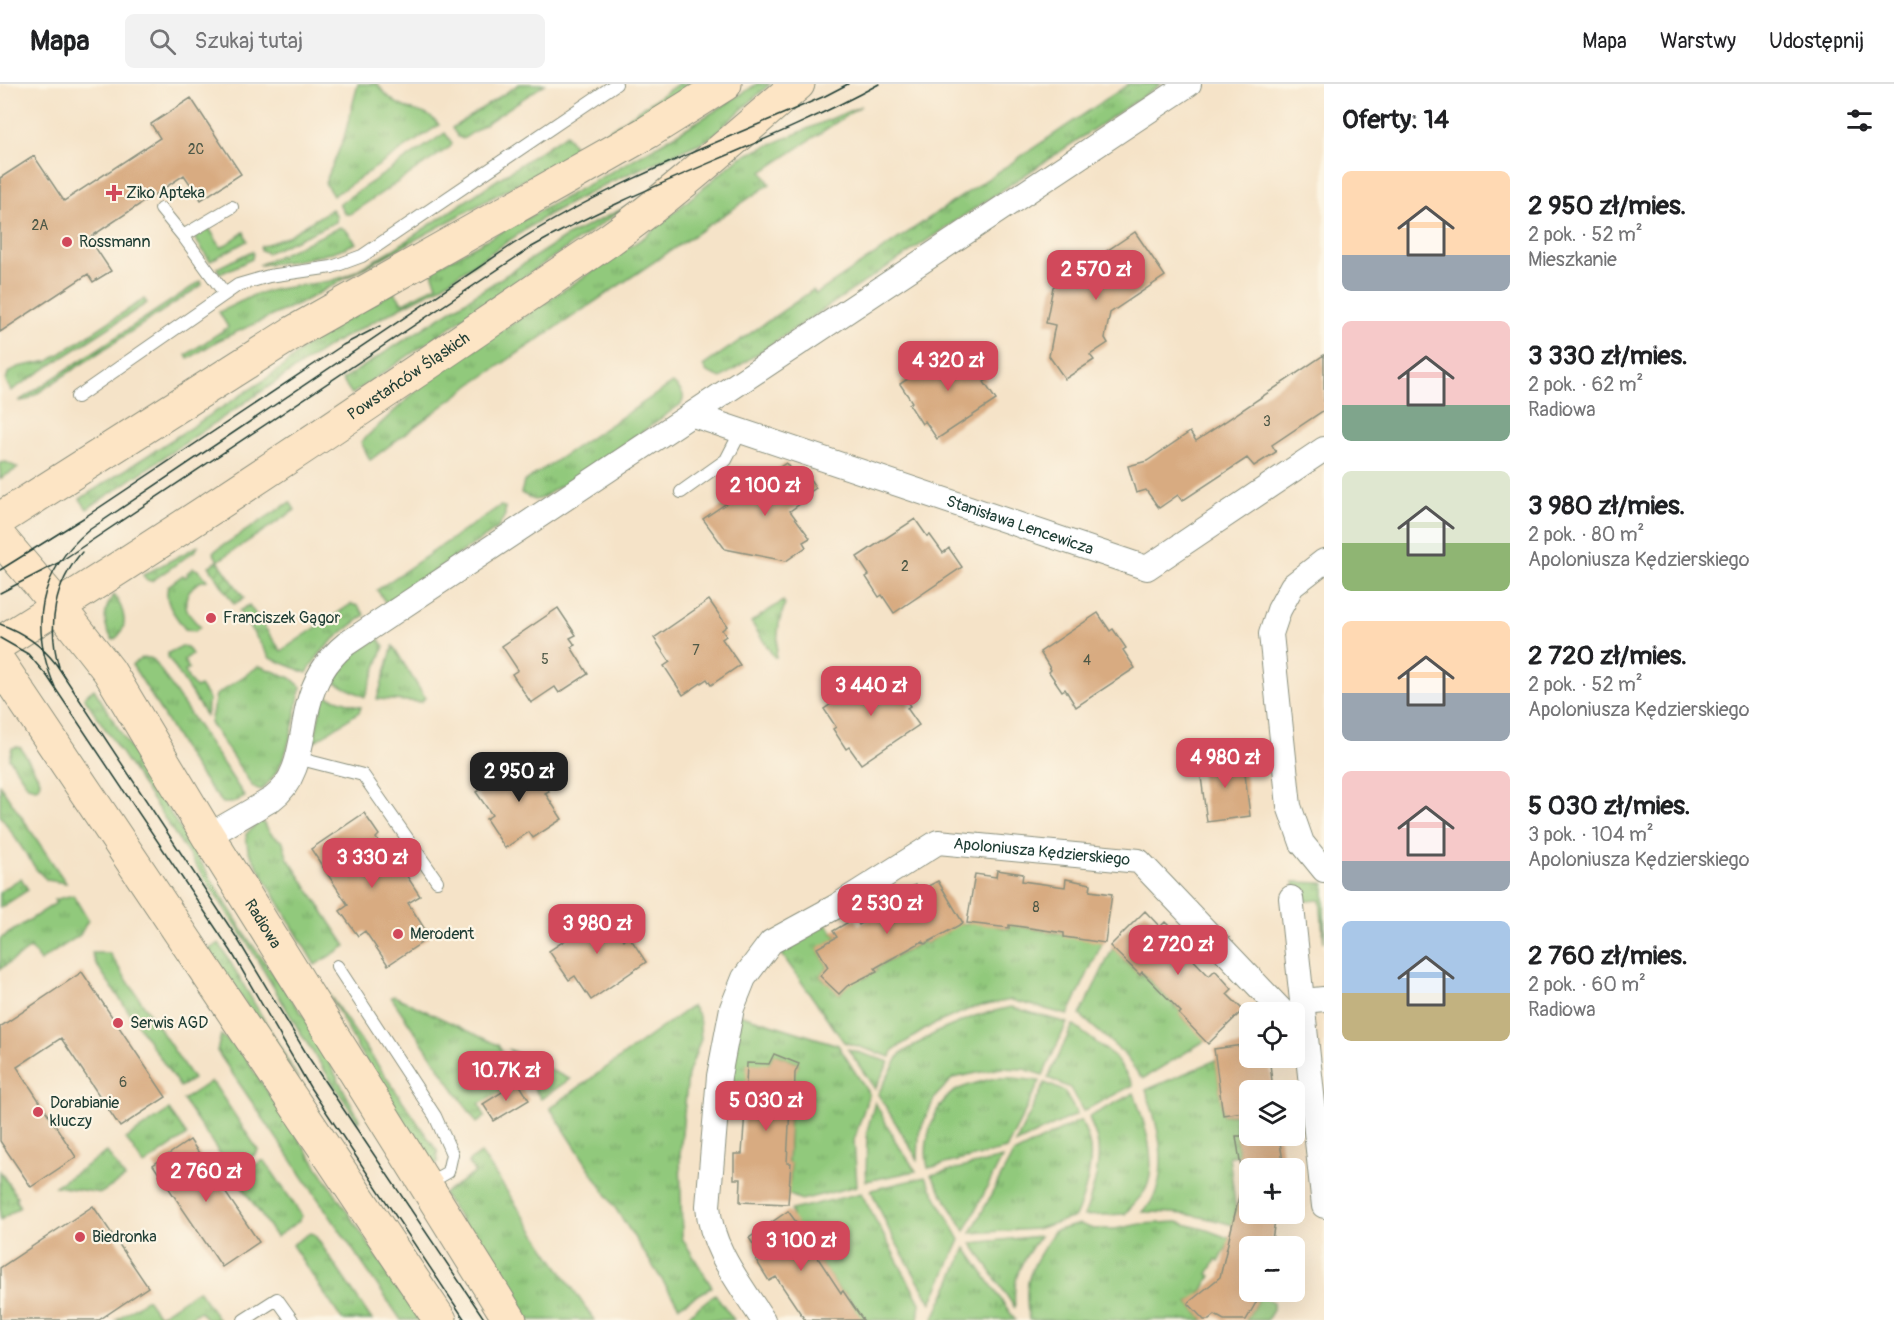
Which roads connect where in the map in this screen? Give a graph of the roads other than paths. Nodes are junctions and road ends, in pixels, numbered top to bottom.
1 (616, 84) edge
2 (725, 84) edge
3 (798, 84) edge
4 (1189, 84) edge
5 (232, 207) dead end
6 (161, 209) dead end
7 (183, 236) junction
8 (225, 294) junction
9 (77, 397) dead end
10 (693, 415) junction
11 (741, 431) junction
12 (1324, 449) edge
13 (681, 492) dead end
14 (0, 519) edge
15 (0, 538) edge
16 (1324, 561) edge
17 (58, 606) junction
18 (0, 643) edge
19 (0, 664) edge
20 (297, 758) junction
21 (208, 836) junction
22 (1324, 870) edge
23 (437, 881) dead end
24 (1291, 898) dead end
25 (337, 966) dead end
26 (1301, 1002) edge
27 (1303, 1002) edge
28 (1305, 1067) edge
29 (425, 1185) junction
30 (1324, 1206) edge
31 (244, 1320) edge
32 (292, 1320) edge
33 (440, 1320) edge
34 (510, 1320) edge
35 (763, 1320) edge

1 - 8 lane
2 - 14 main road
3 - 17 main road, Powstańców Śląskich
4 - 10 street
5 - 7 lane
6 - 7 lane
7 - 8 lane
8 - 9 lane
10 - 11 street, Stanisława Lencewicza
10 - 20 street
11 - 12 street, Stanisława Lencewicza
11 - 13 lane
15 - 17 main road, Radiowa
16 - 22 street
17 - 18 main road, Powstańców Śląskich
17 - 21 main road, Radiowa
19 - 33 main road
20 - 21 street
20 - 23 lane
21 - 29 main road, Radiowa
24 - 27 street
25 - 29 lane
26 - 35 street, Apoloniusza Kędzierskiego
28 - 30 street
29 - 34 main road, Radiowa
31 - 32 lane

